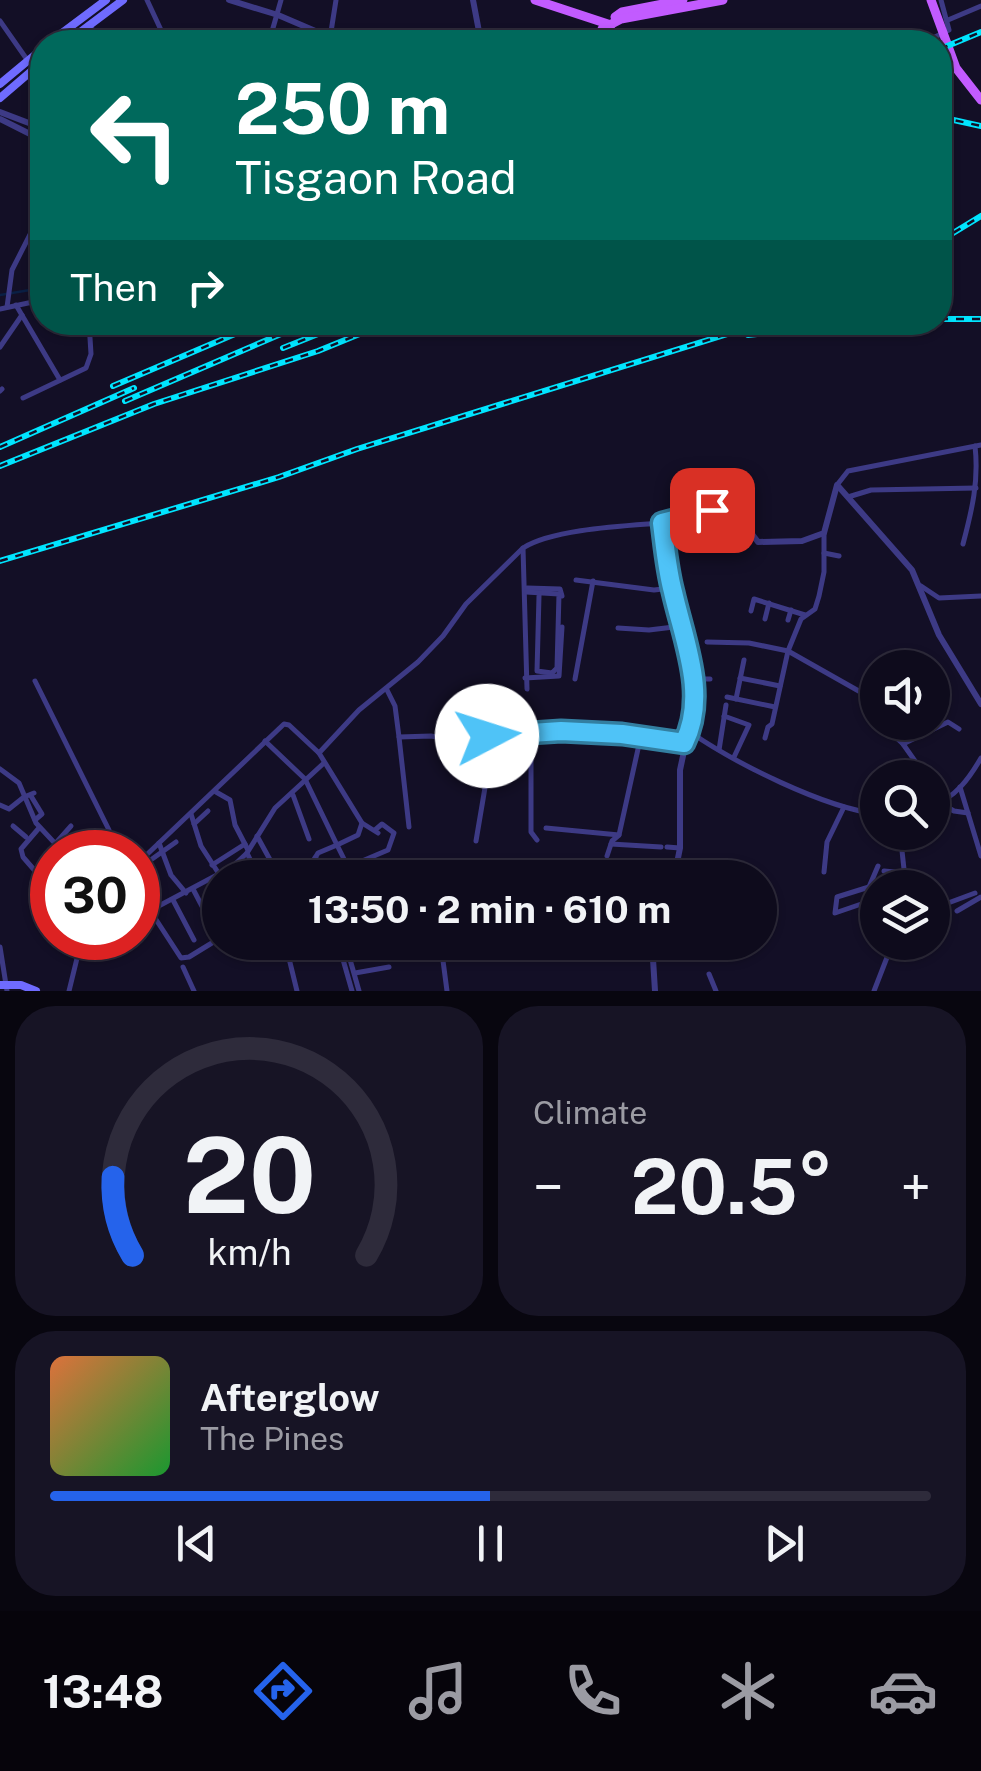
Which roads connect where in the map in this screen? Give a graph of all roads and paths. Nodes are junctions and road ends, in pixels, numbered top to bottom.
1 (106, 0) edge
2 (123, 0) edge
3 (146, 0) edge
4 (228, 0) edge
5 (280, 0) edge
6 (336, 0) edge
7 (473, 0) edge
8 (620, 0) edge
9 (682, 0) edge
10 (724, 0) edge
11 (930, 0) edge
12 (940, 0) edge
13 (539, 1) edge
14 (555, 2) edge
15 (981, 6) edge
16 (278, 15) junction
17 (948, 20) junction
18 (0, 22) edge
19 (613, 22) junction
20 (90, 26) junction
21 (310, 29) edge
22 (66, 30) edge
23 (84, 30) edge
24 (93, 30) edge
25 (160, 30) dead end
26 (274, 30) edge
27 (331, 30) edge
28 (478, 30) edge
29 (604, 30) edge
30 (941, 30) edge
31 (948, 30) edge
32 (952, 58) edge
33 (28, 60) joint
34 (30, 72) edge
35 (0, 84) edge
36 (0, 98) edge
37 (981, 100) edge
38 (0, 116) edge
39 (30, 125) edge
40 (30, 133) edge
41 (30, 236) edge
42 (30, 302) edge
43 (4, 305) edge
44 (16, 305) junction
45 (22, 315) junction
46 (30, 329) edge
47 (34, 335) edge
48 (89, 335) edge
49 (0, 347) edge
50 (60, 380) junction
51 (24, 398) dead end
52 (978, 445) edge
53 (837, 485) junction
54 (976, 488) junction
55 (845, 498) junction
56 (662, 523) junction
57 (824, 532) junction
58 (896, 535) dead end
59 (887, 544) junction
60 (963, 544) dead end
61 (523, 548) junction
62 (824, 553) junction
63 (839, 556) dead end
64 (576, 580) dead end
65 (592, 580) junction
66 (918, 584) junction
67 (672, 588) junction
68 (526, 590) junction
69 (538, 596) dead end
70 (775, 596) dead end
71 (981, 596) edge
72 (771, 604) junction
73 (782, 608) junction
74 (791, 610) junction
75 (751, 611) dead end
76 (805, 615) junction
77 (779, 617) dead end
78 (764, 619) dead end
79 (788, 620) dead end
80 (682, 626) junction
81 (618, 628) dead end
82 (707, 642) dead end
83 (788, 651) junction
84 (744, 660) dead end
85 (525, 678) junction
86 (740, 678) junction
87 (693, 679) junction
88 (710, 679) dead end
89 (575, 680) dead end
90 (35, 681) dead end
91 (780, 686) junction
92 (977, 688) edge
93 (387, 689) junction
94 (527, 689) dead end
95 (860, 692) edge
96 (736, 699) junction
97 (981, 704) edge
98 (776, 707) junction
99 (724, 716) junction
100 (950, 722) edge
101 (486, 724) junction
102 (453, 727) dead end
103 (959, 729) dead end
104 (532, 732) junction
105 (690, 732) junction
106 (487, 736) junction
107 (399, 737) junction
108 (765, 738) dead end
109 (640, 739) junction
110 (900, 740) edge
111 (911, 740) edge
112 (264, 741) junction
113 (684, 743) junction
114 (903, 744) junction
115 (722, 748) junction
116 (320, 753) junction
117 (735, 753) junction
118 (981, 758) edge
119 (914, 760) edge
120 (325, 762) junction
121 (0, 770) edge
122 (305, 779) junction
123 (960, 787) junction
124 (216, 792) junction
125 (950, 794) edge
126 (30, 795) junction
127 (289, 795) junction
128 (0, 805) edge
129 (844, 808) junction
130 (950, 809) edge
131 (208, 811) dead end
132 (860, 811) edge
133 (968, 813) junction
134 (190, 814) junction
135 (362, 823) junction
136 (194, 824) junction
137 (13, 826) dead end
138 (71, 826) dead end
139 (410, 827) dead end
140 (39, 828) joint
141 (546, 828) dead end
142 (67, 830) edge
143 (109, 830) edge
144 (619, 835) junction
145 (258, 836) junction
146 (27, 838) junction
147 (309, 839) dead end
148 (476, 840) dead end
149 (537, 840) dead end
150 (176, 842) dead end
151 (160, 843) edge
152 (610, 844) junction
153 (160, 847) edge
154 (338, 847) junction
155 (680, 848) junction
156 (247, 849) junction
157 (162, 852) junction
158 (607, 856) dead end
159 (981, 856) edge
160 (315, 858) edge
161 (209, 860) edge
162 (224, 860) edge
163 (238, 860) edge
164 (252, 860) edge
165 (271, 860) edge
166 (678, 860) edge
167 (30, 864) edge
168 (824, 872) dead end
169 (202, 884) edge
170 (872, 889) edge
171 (189, 891) junction
172 (978, 895) edge
173 (173, 900) junction
174 (950, 903) edge
175 (160, 905) edge
176 (202, 911) edge
177 (956, 911) dead end
178 (160, 926) edge
179 (194, 940) dead end
180 (0, 947) edge
181 (202, 947) edge
182 (77, 960) edge
183 (289, 960) edge
184 (345, 960) edge
185 (348, 960) edge
186 (443, 960) edge
187 (653, 960) edge
188 (886, 960) edge
189 (182, 963) junction
190 (389, 968) dead end
191 (351, 974) junction
192 (709, 974) dead end
193 (4, 987) edge
194 (36, 991) edge
195 (69, 991) edge
196 (194, 991) edge
197 (296, 991) edge
198 (355, 991) edge
199 (447, 991) edge
200 (654, 991) edge
201 (716, 991) edge
202 (874, 991) edge

1 - 22 main road
2 - 20 main road
3 - 25 street
4 - 16 street
5 - 16 street
6 - 27 street
7 - 28 street
8 - 19 street
9 - 19 main road
10 - 19 main road
11 - 30 main road
12 - 17 street
13 - 14 main road
14 - 19 main road
15 - 17 street
16 - 21 street
16 - 26 street
17 - 31 street
18 - 33 street
19 - 29 street
20 - 23 main road
20 - 24 street
32 - 37 main road
33 - 35 main road
34 - 36 main road
38 - 39 street
38 - 40 street
41 - 43 street
42 - 44 street
43 - 44 street
44 - 45 street
45 - 46 street
45 - 49 street
47 - 50 street
48 - 50 street
50 - 51 street
52 - 53 street
52 - 54 street
53 - 55 street
53 - 57 street
54 - 55 street
54 - 60 street
55 - 59 street
56 - 57 street
56 - 61 street
56 - 67 street
57 - 62 street
58 - 59 street
59 - 66 street
61 - 68 street
61 - 93 street
62 - 63 street
62 - 76 street
64 - 65 street
65 - 67 street
65 - 89 street
66 - 71 street
66 - 92 street
67 - 80 street
68 - 69 street
68 - 85 street
68 - 85 street
70 - 72 street
72 - 73 street
72 - 75 street
72 - 78 street
73 - 74 street
73 - 77 street
74 - 76 street
74 - 79 street
76 - 83 street
80 - 81 street
80 - 87 street
82 - 83 street
83 - 91 street
83 - 95 street
84 - 86 street
85 - 94 street
86 - 91 street
86 - 96 street
87 - 88 street
87 - 105 street
90 - 143 street
91 - 98 street
92 - 97 street
93 - 107 street
93 - 116 street
96 - 98 street
96 - 99 street
98 - 108 street
99 - 115 street
99 - 117 street
100 - 103 street
101 - 102 street
101 - 104 street
101 - 106 street
104 - 106 street
104 - 109 street
104 - 149 street
105 - 113 street
105 - 115 street
106 - 107 street
106 - 148 street
107 - 139 street
109 - 113 street
109 - 144 street
110 - 114 street
111 - 114 street
112 - 116 street
112 - 122 street
112 - 124 street
113 - 155 street
114 - 119 street
115 - 117 street
116 - 120 street
117 - 129 street
118 - 123 street
120 - 122 street
120 - 135 street
121 - 126 street
122 - 127 street
122 - 154 street
123 - 125 street
123 - 133 street
124 - 134 street
124 - 156 street
126 - 128 street
126 - 140 street
127 - 145 street
127 - 147 street
129 - 132 street
129 - 168 street
130 - 133 street
131 - 136 street
133 - 159 street
134 - 136 street
134 - 151 street
135 - 154 street
135 - 154 street
136 - 161 street
137 - 146 street
138 - 142 street
140 - 146 street
141 - 144 street
144 - 152 street
145 - 156 street
145 - 165 street
146 - 167 street
150 - 157 street
152 - 155 street
152 - 158 street
153 - 157 street
154 - 160 street
155 - 166 street
156 - 162 street
156 - 163 street
156 - 164 street
157 - 171 street
169 - 171 street
170 - 170 street
171 - 173 street
171 - 176 street
172 - 174 street
172 - 177 street
173 - 175 street
173 - 179 street
178 - 189 street
180 - 193 street
181 - 189 street
182 - 195 street
183 - 197 street
184 - 191 street
185 - 191 street
186 - 199 street
187 - 200 street
188 - 202 street
189 - 196 street
190 - 191 street
191 - 198 street
192 - 201 street
193 - 194 main road

